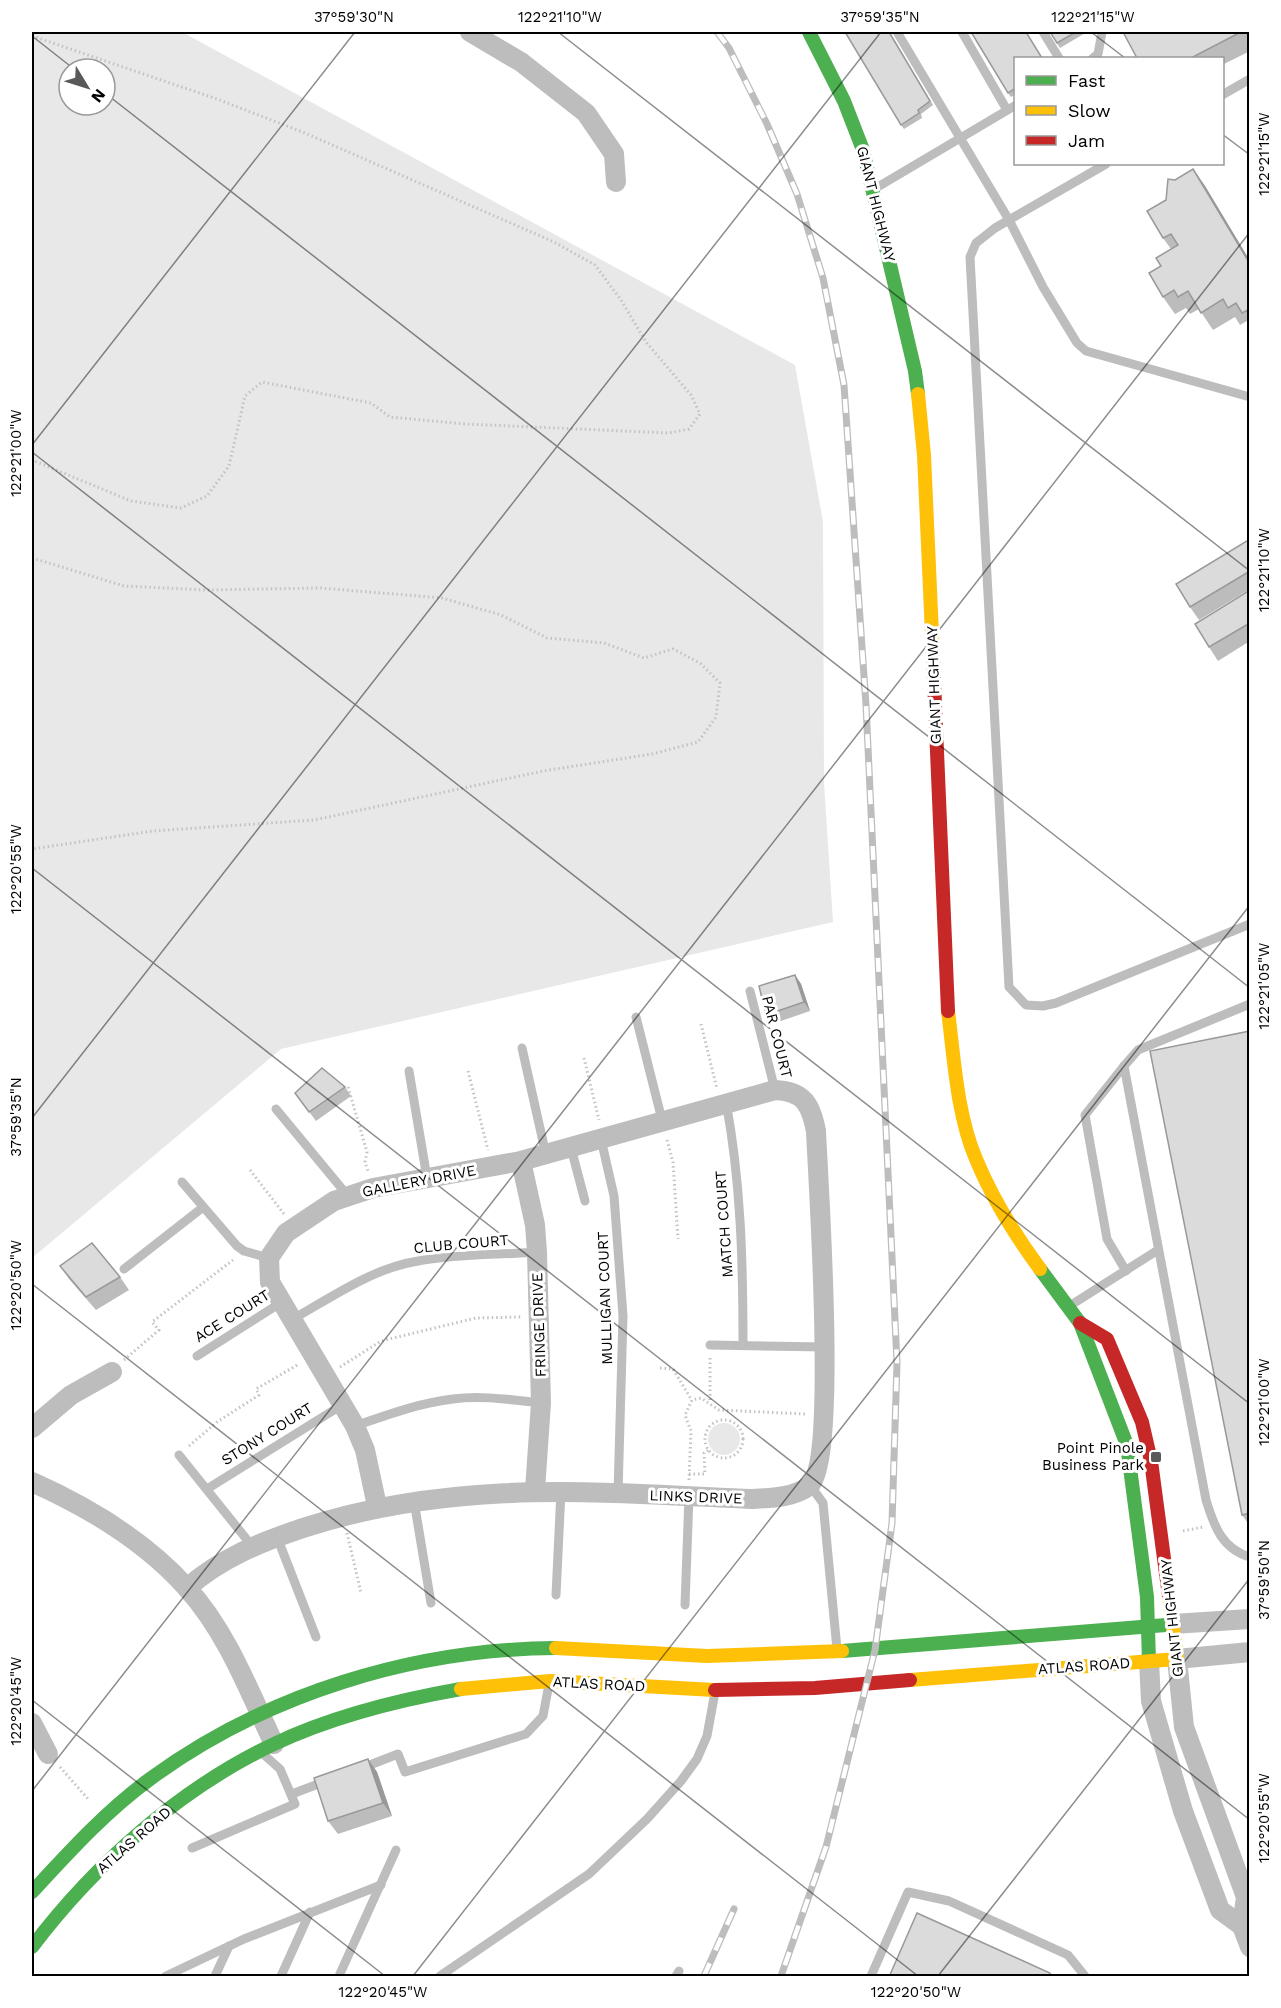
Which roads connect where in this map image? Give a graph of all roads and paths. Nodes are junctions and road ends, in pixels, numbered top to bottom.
1 (470, 32) edge
2 (809, 32) edge
3 (897, 32) edge
4 (962, 32) edge
5 (1043, 32) edge
6 (1102, 32) edge
7 (32, 36) edge
8 (1058, 57) edge
9 (1094, 57) edge
10 (1250, 79) edge
11 (1224, 94) edge
12 (1011, 108) edge
13 (960, 138) junction
14 (1104, 165) edge
15 (616, 182) dead end
16 (874, 189) junction
17 (1009, 220) junction
18 (1250, 397) edge
19 (32, 460) edge
20 (32, 558) edge
21 (32, 849) edge
22 (1250, 924) edge
23 (750, 991) dead end
24 (1250, 1004) edge
25 (636, 1017) dead end
26 (701, 1024) dead end
27 (522, 1048) dead end
28 (584, 1058) dead end
29 (1124, 1066) junction
30 (409, 1071) dead end
31 (468, 1071) dead end
32 (348, 1087) dead end
33 (780, 1090) junction
34 (723, 1103) junction
35 (276, 1108) dead end
36 (662, 1120) junction
37 (601, 1139) junction
38 (571, 1148) junction
39 (546, 1155) junction
40 (521, 1161) junction
41 (492, 1167) junction
42 (250, 1170) dead end
43 (428, 1178) junction
44 (182, 1182) dead end
45 (373, 1188) junction
46 (348, 1196) junction
47 (585, 1201) dead end
48 (202, 1208) junction
49 (294, 1227) junction
50 (678, 1239) dead end
51 (1158, 1250) junction
52 (244, 1251) junction
53 (537, 1252) junction
54 (269, 1258) junction
55 (124, 1269) dead end
56 (1126, 1271) junction
57 (282, 1302) junction
58 (1069, 1306) junction
59 (539, 1316) junction
60 (293, 1319) junction
61 (1080, 1323) junction
62 (710, 1345) joint
63 (742, 1345) junction
64 (825, 1347) junction
65 (314, 1355) junction
66 (197, 1356) dead end
67 (660, 1368) dead end
68 (112, 1372) joint
69 (326, 1376) junction
70 (692, 1400) junction
71 (710, 1402) junction
72 (541, 1403) junction
73 (342, 1405) junction
74 (728, 1411) junction
75 (822, 1415) junction
76 (728, 1420) junction
77 (355, 1426) junction
78 (32, 1428) edge
79 (709, 1450) junction
80 (179, 1455) joint
81 (689, 1474) junction
82 (32, 1482) edge
83 (810, 1485) junction
84 (207, 1489) junction
85 (536, 1490) junction
86 (561, 1491) junction
87 (618, 1493) junction
88 (689, 1496) junction
89 (414, 1501) junction
90 (377, 1506) junction
91 (343, 1516) junction
92 (1213, 1525) junction
93 (277, 1536) junction
94 (1162, 1536) junction
95 (252, 1546) junction
96 (1250, 1557) edge
97 (187, 1588) junction
98 (361, 1593) dead end
99 (556, 1596) dead end
100 (430, 1603) dead end
101 (684, 1605) dead end
102 (1250, 1619) edge
103 (1173, 1624) junction
104 (1148, 1626) junction
105 (316, 1637) dead end
106 (837, 1652) junction
107 (1250, 1652) edge
108 (1177, 1659) junction
109 (1149, 1661) junction
110 (550, 1681) junction
111 (715, 1690) junction
112 (259, 1714) junction
113 (32, 1723) edge
114 (267, 1748) junction
115 (48, 1754) joint
116 (355, 1770) edge
117 (334, 1778) edge
118 (292, 1794) junction
119 (104, 1818) junction
120 (192, 1848) dead end
121 (396, 1850) dead end
122 (381, 1885) junction
123 (32, 1892) edge
124 (310, 1912) junction
125 (1247, 1937) edge
126 (229, 1946) junction
127 (32, 1947) edge
128 (1250, 1947) edge
129 (166, 1977) edge
130 (215, 1977) edge
131 (281, 1977) edge
132 (339, 1977) edge
133 (440, 1977) edge
134 (871, 1977) edge
135 (1085, 1977) edge

1 - 15 street
2 - 16 street, GIANT HIGHWAY
3 - 13 lane
4 - 12 lane
5 - 8 lane
6 - 9 lane
7 - 19 path
10 - 11 lane
12 - 13 lane
13 - 16 lane
13 - 17 lane
14 - 17 lane
16 - 58 street, GIANT HIGHWAY
17 - 18 lane
17 - 22 lane
20 - 21 path
23 - 33 lane, PAR COURT
24 - 29 lane
25 - 36 lane
26 - 34 path
27 - 39 lane
28 - 37 path
29 - 51 lane
29 - 56 lane
30 - 43 lane
31 - 41 path
32 - 45 path
33 - 34 street, GALLERY DRIVE
33 - 64 street
34 - 36 street, GALLERY DRIVE
34 - 63 lane, MATCH COURT
35 - 46 lane
36 - 37 street, GALLERY DRIVE
36 - 50 path
37 - 38 street, GALLERY DRIVE
37 - 87 lane, MULLIGAN COURT
38 - 39 street, GALLERY DRIVE
38 - 47 lane
39 - 40 street, GALLERY DRIVE
40 - 41 street, GALLERY DRIVE
40 - 53 street, FRINGE DRIVE
41 - 43 street, GALLERY DRIVE
42 - 49 path
43 - 45 street, GALLERY DRIVE
44 - 48 lane
45 - 46 street, GALLERY DRIVE
46 - 49 street, GALLERY DRIVE
48 - 52 lane
48 - 55 lane
49 - 54 street, GALLERY DRIVE
51 - 56 lane
51 - 92 lane
52 - 54 lane
52 - 68 path
53 - 59 street, FRINGE DRIVE
53 - 60 lane, CLUB COURT
54 - 57 street
56 - 58 lane
57 - 60 street
57 - 66 lane, ACE COURT
58 - 61 street, GIANT HIGHWAY
59 - 69 path
59 - 72 street, FRINGE DRIVE
60 - 65 street
61 - 94 street, GIANT HIGHWAY
61 - 104 street, GIANT HIGHWAY
62 - 63 lane
62 - 71 path
63 - 64 lane
64 - 75 street
65 - 69 street
65 - 80 path
67 - 70 path
68 - 78 street
69 - 73 street
70 - 71 path
70 - 81 path
71 - 74 path
72 - 77 lane
72 - 85 street, FRINGE DRIVE
73 - 77 street
73 - 84 lane, STONY COURT
74 - 75 path
74 - 76 path
75 - 83 street
76 - 79 path
76 - 79 path
77 - 90 street
79 - 81 path
80 - 84 lane
81 - 88 path
82 - 97 street
83 - 88 street, LINKS DRIVE
83 - 106 lane
84 - 95 lane
85 - 86 street, LINKS DRIVE
85 - 89 street, LINKS DRIVE
86 - 87 street, LINKS DRIVE
86 - 99 lane
87 - 88 street, LINKS DRIVE
88 - 101 lane
89 - 90 street, LINKS DRIVE
89 - 100 lane
90 - 91 street, LINKS DRIVE
91 - 93 street, LINKS DRIVE
91 - 98 path
92 - 94 path
92 - 96 lane
93 - 95 street, LINKS DRIVE
93 - 105 lane
94 - 103 street, GIANT HIGHWAY
95 - 97 street, LINKS DRIVE
97 - 112 street
102 - 103 street
103 - 104 street
103 - 108 street, GIANT HIGHWAY
104 - 106 street
104 - 109 street, GIANT HIGHWAY
106 - 112 street
107 - 108 street, ATLAS ROAD
108 - 109 street, ATLAS ROAD
108 - 125 street, GIANT HIGHWAY
109 - 111 street, ATLAS ROAD
109 - 125 street, GIANT HIGHWAY
110 - 111 street, ATLAS ROAD
110 - 114 street, ATLAS ROAD
110 - 116 lane
111 - 133 lane
112 - 114 street
112 - 119 street
113 - 115 street
114 - 118 lane
114 - 127 street, ATLAS ROAD
115 - 119 path
117 - 118 lane
118 - 120 lane
119 - 123 street
121 - 122 lane
122 - 124 lane
122 - 132 lane
124 - 126 lane
124 - 131 lane
125 - 128 street, GIANT HIGHWAY
126 - 129 lane
126 - 130 lane
134 - 135 lane

